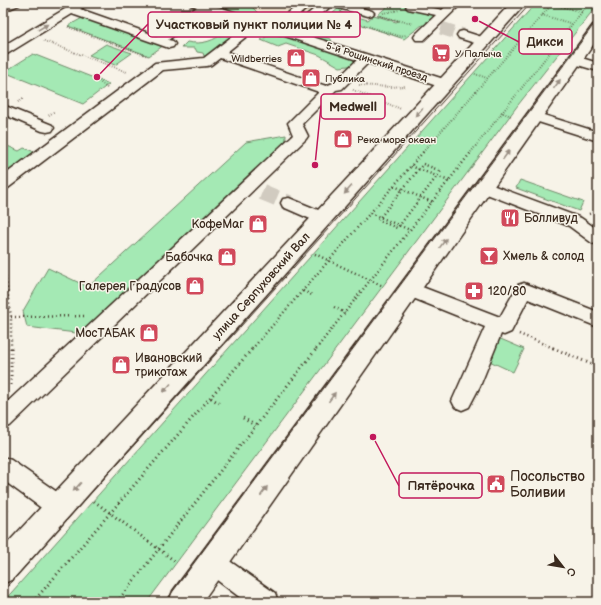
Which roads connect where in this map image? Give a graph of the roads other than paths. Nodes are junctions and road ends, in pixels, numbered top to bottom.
1 (14, 3) edge
2 (83, 3) edge
3 (307, 3) edge
4 (328, 3) edge
5 (332, 3) edge
6 (427, 3) edge
7 (519, 3) edge
8 (200, 5) edge
9 (407, 8) road end
10 (3, 9) edge
11 (450, 9) edge
12 (71, 10) junction
13 (374, 13) road end
14 (256, 22) junction
15 (276, 29) junction
16 (291, 34) junction
17 (596, 34) edge
18 (463, 35) tunnel mouth
19 (420, 37) dead end
20 (484, 42) junction
21 (4, 50) edge
22 (218, 53) junction
23 (366, 58) junction
24 (575, 60) junction
25 (598, 67) edge
26 (445, 84) junction
27 (333, 88) junction
28 (3, 109) edge
29 (534, 116) junction
30 (47, 128) dead end
31 (598, 137) edge
32 (3, 184) edge
33 (484, 187) junction
34 (289, 203) tunnel mouth
35 (322, 218) junction
36 (598, 239) edge
37 (396, 287) junction
38 (598, 320) edge
39 (500, 325) junction
40 (462, 401) dead end
41 (3, 419) edge
42 (3, 467) edge
43 (59, 507) junction
44 (213, 563) junction
45 (3, 569) edge
46 (184, 602) edge
47 (266, 602) edge

1 - 10 street
2 - 12 street
3 - 15 street
4 - 16 street
5 - 13 street
6 - 11 street
7 - 20 main road, улица Серпуховский Вал
8 - 12 street
8 - 14 street, 5-й Рощинский проезд
9 - 11 street
11 - 19 street
21 -> 12 street
14 - 15 street, 5-й Рощинский проезд
14 - 22 street
15 - 16 street, 5-й Рощинский проезд
16 - 23 street, 5-й Рощинский проезд
17 - 24 main road
18 - 20 street
20 - 26 main road, улица Серпуховский Вал
22 - 27 street
22 - 32 street
23 - 26 street, 5-й Рощинский проезд
23 - 27 street
24 - 25 street
29 -> 24 main road
26 -> 35 main road, улица Серпуховский Вал
27 - 41 street
28 - 30 street
29 - 31 street
33 -> 29 main road
33 - 36 street
37 -> 33 main road
34 - 35 street
35 -> 43 main road, улица Серпуховский Вал
37 - 39 street
44 -> 37 main road
38 - 39 street
39 - 40 street
42 - 43 street
43 - 45 main road, улица Серпуховский Вал
44 - 46 main road
44 - 47 street

